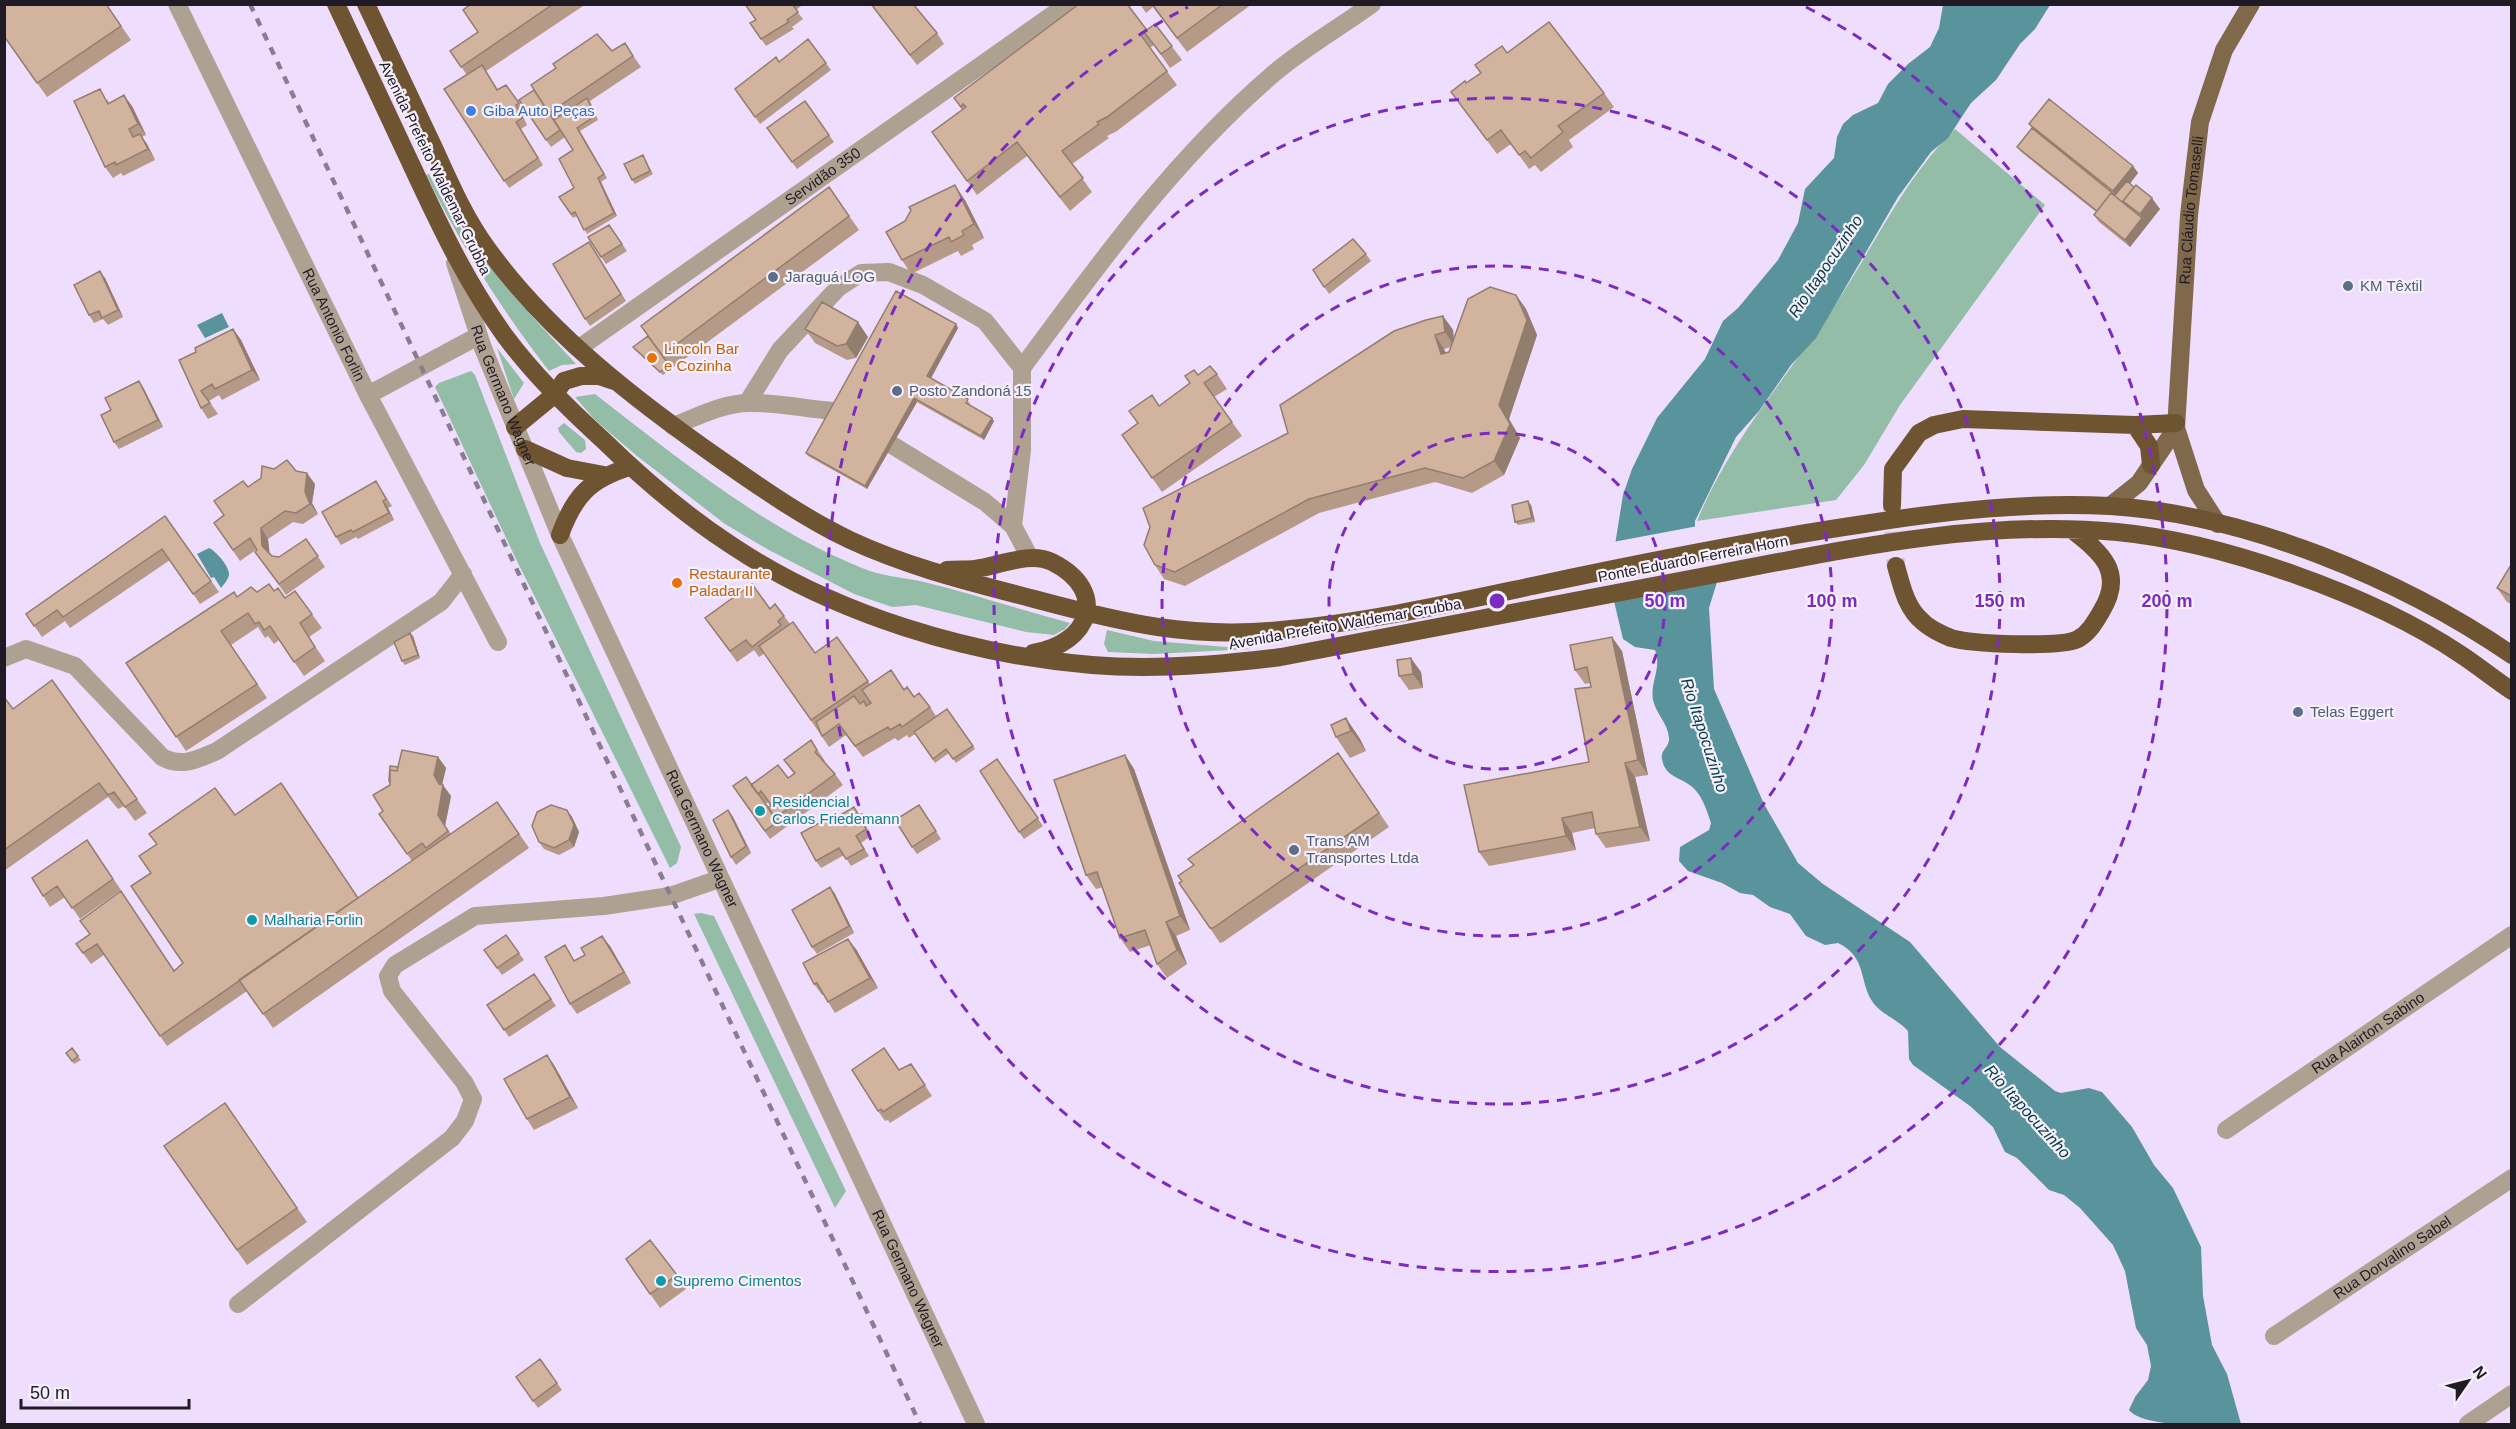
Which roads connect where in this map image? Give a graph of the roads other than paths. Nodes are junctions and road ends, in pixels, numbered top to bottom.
1 (177, 4) edge
2 (336, 4) edge
3 (366, 4) edge
4 (1068, 4) edge
5 (1372, 4) edge
6 (2251, 4) edge
7 (449, 245) junction
8 (478, 336) junction
9 (579, 348) junction
10 (1022, 368) junction
11 (615, 382) junction
12 (554, 394) junction
13 (368, 395) junction
14 (747, 403) junction
15 (834, 411) edge
16 (2135, 425) junction
17 (673, 426) junction
18 (2176, 426) junction
19 (515, 427) junction
20 (892, 445) edge
21 (525, 449) junction
22 (2151, 465) junction
23 (630, 467) junction
24 (604, 475) junction
25 (1892, 505) tunnel mouth
26 (2110, 506) junction
27 (2218, 524) junction
28 (1012, 526) junction
29 (2072, 530) junction
30 (560, 535) junction
31 (1030, 558) junction
32 (1896, 566) tunnel mouth
33 (927, 571) junction
34 (463, 574) junction
35 (1587, 575) joint
36 (1589, 597) joint
37 (1088, 613) junction
38 (498, 642) dead end
39 (2511, 655) edge
40 (1015, 656) junction
41 (4, 658) edge
42 (2511, 691) edge
43 (718, 879) junction
44 (2511, 935) edge
45 (2226, 1130) dead end
46 (2511, 1178) edge
47 (238, 1304) dead end
48 (2274, 1336) dead end
49 (2511, 1394) edge
50 (976, 1425) edge
51 (2468, 1425) edge

1 - 13 street, Rua Antonio Forlin
2 - 7 highway, Avenida Prefeito Waldemar Grubba
3 - 9 highway, Avenida Prefeito Waldemar Grubba
4 - 9 street, Servidão 350
5 - 10 street
6 - 18 main road, Rua Cláudio Tomaselli
7 - 8 street, Rua Germano Wagner
7 - 12 highway, Avenida Prefeito Waldemar Grubba
8 - 13 street
8 - 19 street, Rua Germano Wagner
9 - 11 highway, Avenida Prefeito Waldemar Grubba
10 - 14 street
10 - 28 street
11 - 12 highway
11 - 17 highway, Avenida Prefeito Waldemar Grubba
12 - 19 highway
12 - 23 highway, Avenida Prefeito Waldemar Grubba
13 - 34 street, Rua Antonio Forlin
14 - 15 street
14 - 17 street
16 - 18 highway
16 - 22 highway
16 - 25 highway
17 - 33 highway, Avenida Prefeito Waldemar Grubba
18 - 22 main road
18 - 27 main road, Rua Cláudio Tomaselli
19 - 21 street, Rua Germano Wagner
20 - 28 street
21 - 24 highway
21 - 30 street, Rua Germano Wagner
22 - 26 main road
23 - 24 highway
23 - 40 highway, Avenida Prefeito Waldemar Grubba
24 - 30 highway
26 - 27 highway, Ponte Eduardo Ferreira Horn
26 - 35 highway, Ponte Eduardo Ferreira Horn
27 - 39 highway, Ponte Eduardo Ferreira Horn
28 - 31 street
29 - 32 highway
29 - 36 highway, Ponte Eduardo Ferreira Horn
29 - 42 highway, Ponte Eduardo Ferreira Horn
30 - 43 street, Rua Germano Wagner
31 - 33 highway
31 - 37 highway
33 - 37 highway, Avenida Prefeito Waldemar Grubba
34 - 38 street, Rua Antonio Forlin
34 - 41 street
35 - 37 highway, Avenida Prefeito Waldemar Grubba
36 - 40 highway, Avenida Prefeito Waldemar Grubba
37 - 40 highway
43 - 47 street
43 - 50 street, Rua Germano Wagner
44 - 45 street, Rua Alairton Sabino
46 - 48 street, Rua Dorvalino Sabel
49 - 51 street

